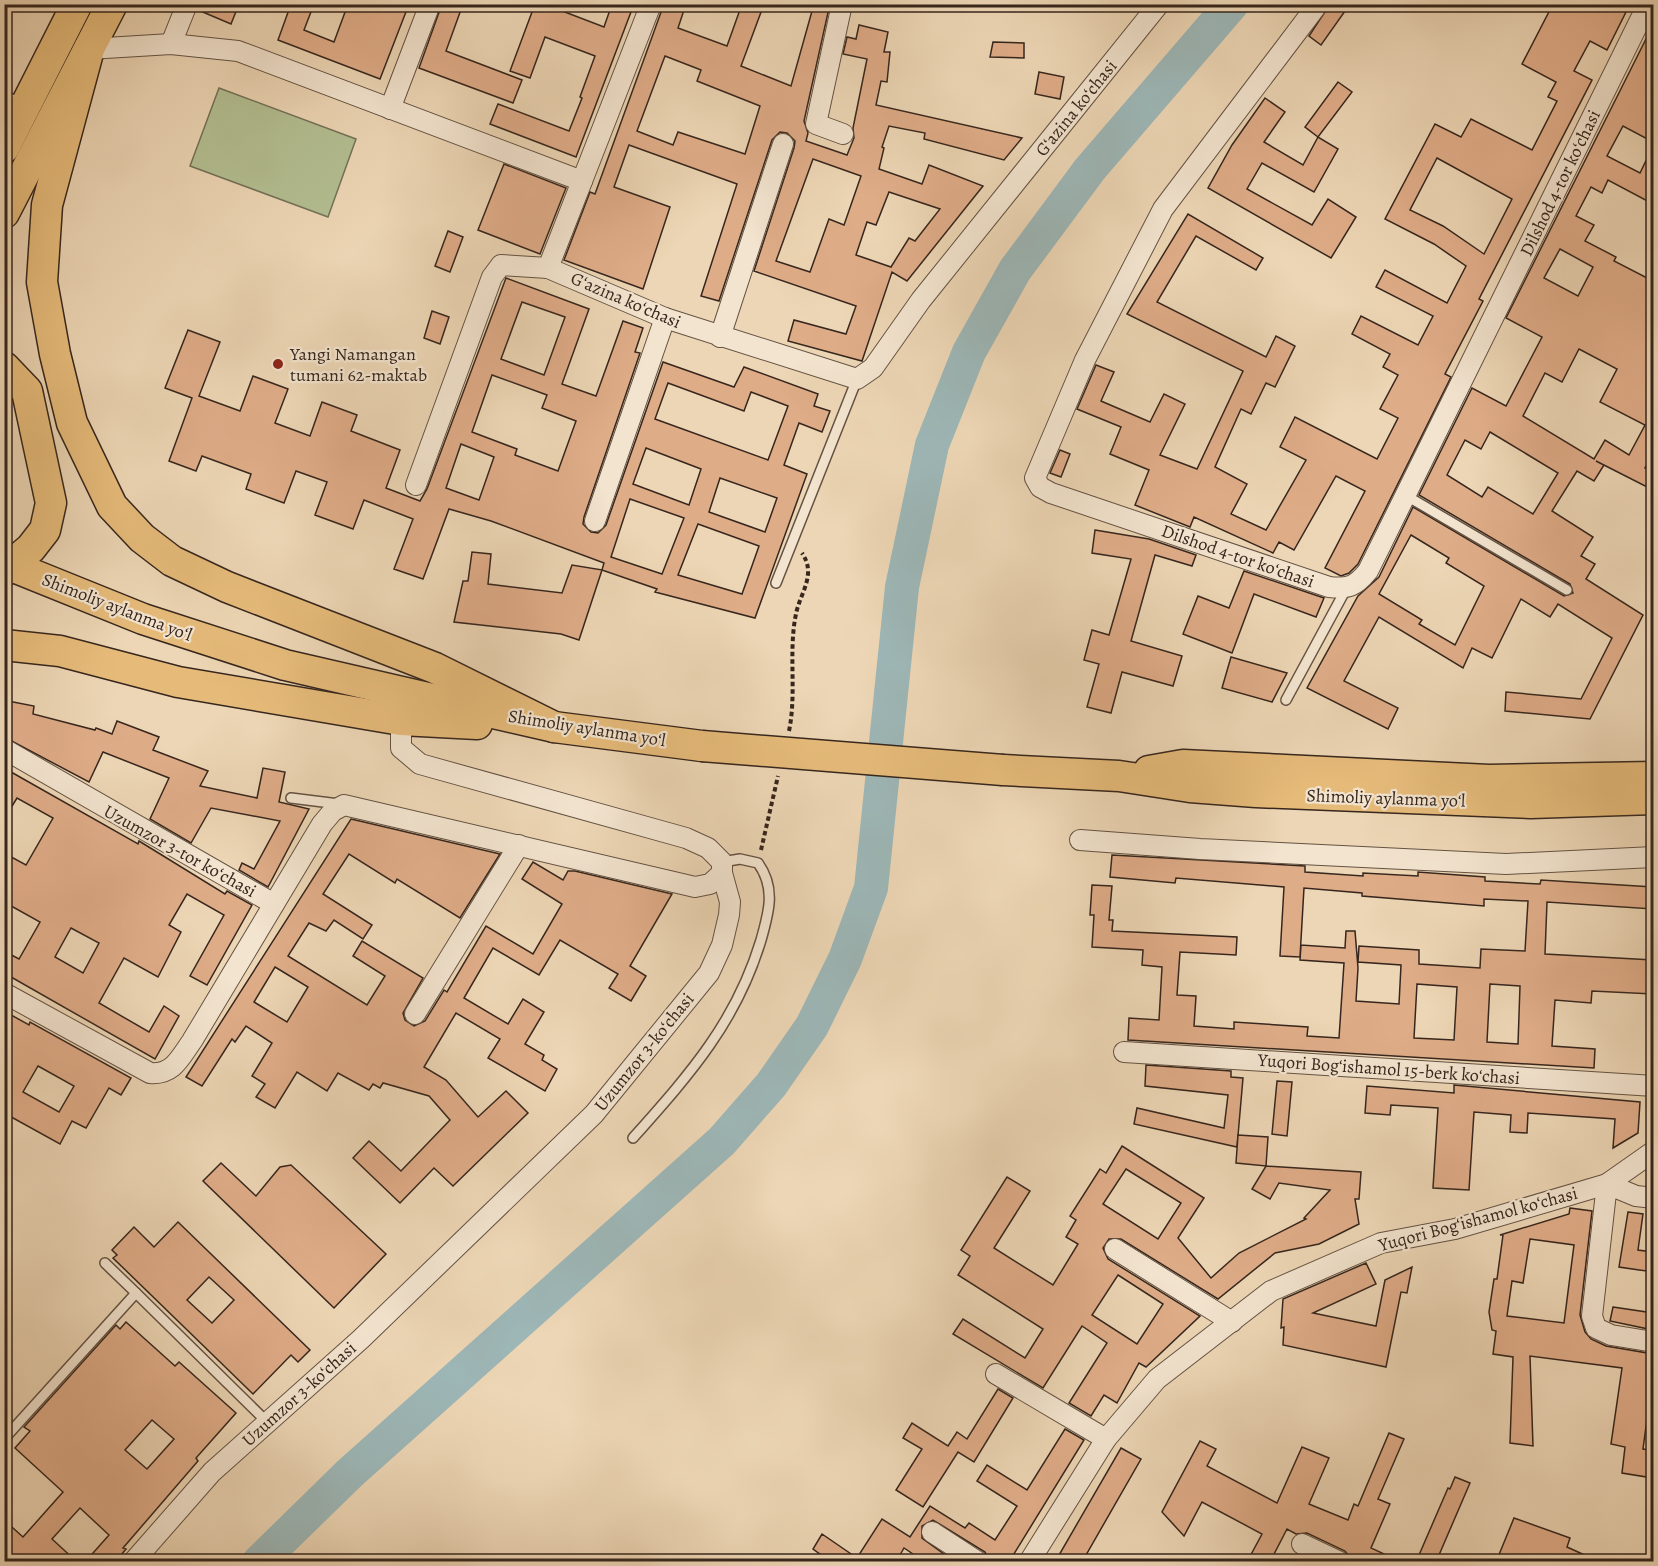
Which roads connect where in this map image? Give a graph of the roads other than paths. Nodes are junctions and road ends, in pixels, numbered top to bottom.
1 (77, 4) edge
2 (112, 4) edge
3 (187, 4) edge
4 (430, 4) edge
5 (651, 4) edge
6 (842, 4) edge
7 (1159, 4) edge
8 (1318, 4) edge
9 (1648, 4) edge
10 (171, 44) junction
11 (89, 49) junction
12 (390, 109) junction
13 (13, 112) edge
14 (843, 134) dead end
15 (783, 144) dead end
16 (4, 148) edge
17 (582, 181) junction
18 (4, 213) edge
19 (548, 268) junction
20 (665, 318) junction
21 (720, 337) junction
22 (4, 368) edge
23 (857, 379) junction
24 (416, 485) dead end
25 (1405, 495) junction
26 (595, 521) dead end
27 (7, 567) edge
28 (776, 584) dead end
29 (1346, 589) junction
30 (1567, 590) dead end
31 (4, 645) edge
32 (1286, 700) dead end
33 (401, 720) junction
34 (554, 727) junction
35 (4, 749) edge
36 (1119, 776) junction
37 (1653, 777) edge
38 (291, 798) dead end
39 (1653, 799) edge
40 (344, 805) junction
41 (1080, 840) dead end
42 (519, 845) junction
43 (1653, 857) edge
44 (722, 868) junction
45 (274, 904) junction
46 (4, 993) edge
47 (415, 1014) dead end
48 (1124, 1052) dead end
49 (1653, 1086) edge
50 (633, 1138) dead end
51 (1653, 1151) edge
52 (1607, 1184) junction
53 (1653, 1198) edge
54 (1115, 1249) dead end
55 (105, 1263) dead end
56 (136, 1293) junction
57 (1232, 1322) junction
58 (1653, 1342) edge
59 (996, 1374) dead end
60 (267, 1422) junction
61 (4, 1439) edge
62 (1106, 1439) junction
63 (932, 1532) dead end
64 (1302, 1544) dead end
65 (133, 1562) edge
66 (978, 1562) edge
67 (1029, 1562) edge
68 (1340, 1562) edge

1 - 13 main road
2 - 11 main road
3 - 10 street
4 - 12 street
5 - 17 street, Gʻazina koʻchasi
6 - 14 street
7 - 23 street, Gʻazina koʻchasi
8 - 29 street, Dilshod 4-tor koʻchasi
9 - 25 street, Dilshod 4-tor koʻchasi
10 - 11 street
10 - 12 street
11 - 18 main road
11 - 34 main road
12 - 17 street
13 - 16 main road
15 - 21 street
17 - 19 street, Gʻazina koʻchasi
19 - 20 street, Gʻazina koʻchasi
19 - 24 street
20 - 21 street, Gʻazina koʻchasi
20 - 26 street
21 - 23 street, Gʻazina koʻchasi
22 - 27 main road
23 - 28 lane
25 - 29 street, Dilshod 4-tor koʻchasi
25 - 30 lane
27 - 34 main road, Shimoliy aylanma yoʻl
29 - 32 lane
31 - 33 main road
33 - 34 main road
33 - 44 street
34 - 36 main road, Shimoliy aylanma yoʻl, bridge
35 - 45 street, Uzumzor 3-tor koʻchasi
36 - 37 main road, Shimoliy aylanma yoʻl
36 - 39 main road, Shimoliy aylanma yoʻl
38 - 40 lane
40 - 42 street
40 - 45 street
41 - 43 street
42 - 44 street
42 - 47 street
44 - 50 lane
44 - 60 street, Uzumzor 3-koʻchasi
45 - 46 street, Uzumzor 3-tor koʻchasi
48 - 49 street, Yuqori Bogʻishamol 15-berk koʻchasi
51 - 52 street, Yuqori Bogʻishamol koʻchasi
52 - 53 street
52 - 57 street, Yuqori Bogʻishamol koʻchasi
52 - 58 street
54 - 57 street
55 - 56 lane
56 - 60 lane
56 - 61 lane
57 - 62 street, Yuqori Bogʻishamol koʻchasi
59 - 62 street
60 - 65 street, Uzumzor 3-koʻchasi
62 - 67 street, Yuqori Bogʻishamol koʻchasi
63 - 66 street
64 - 68 street

